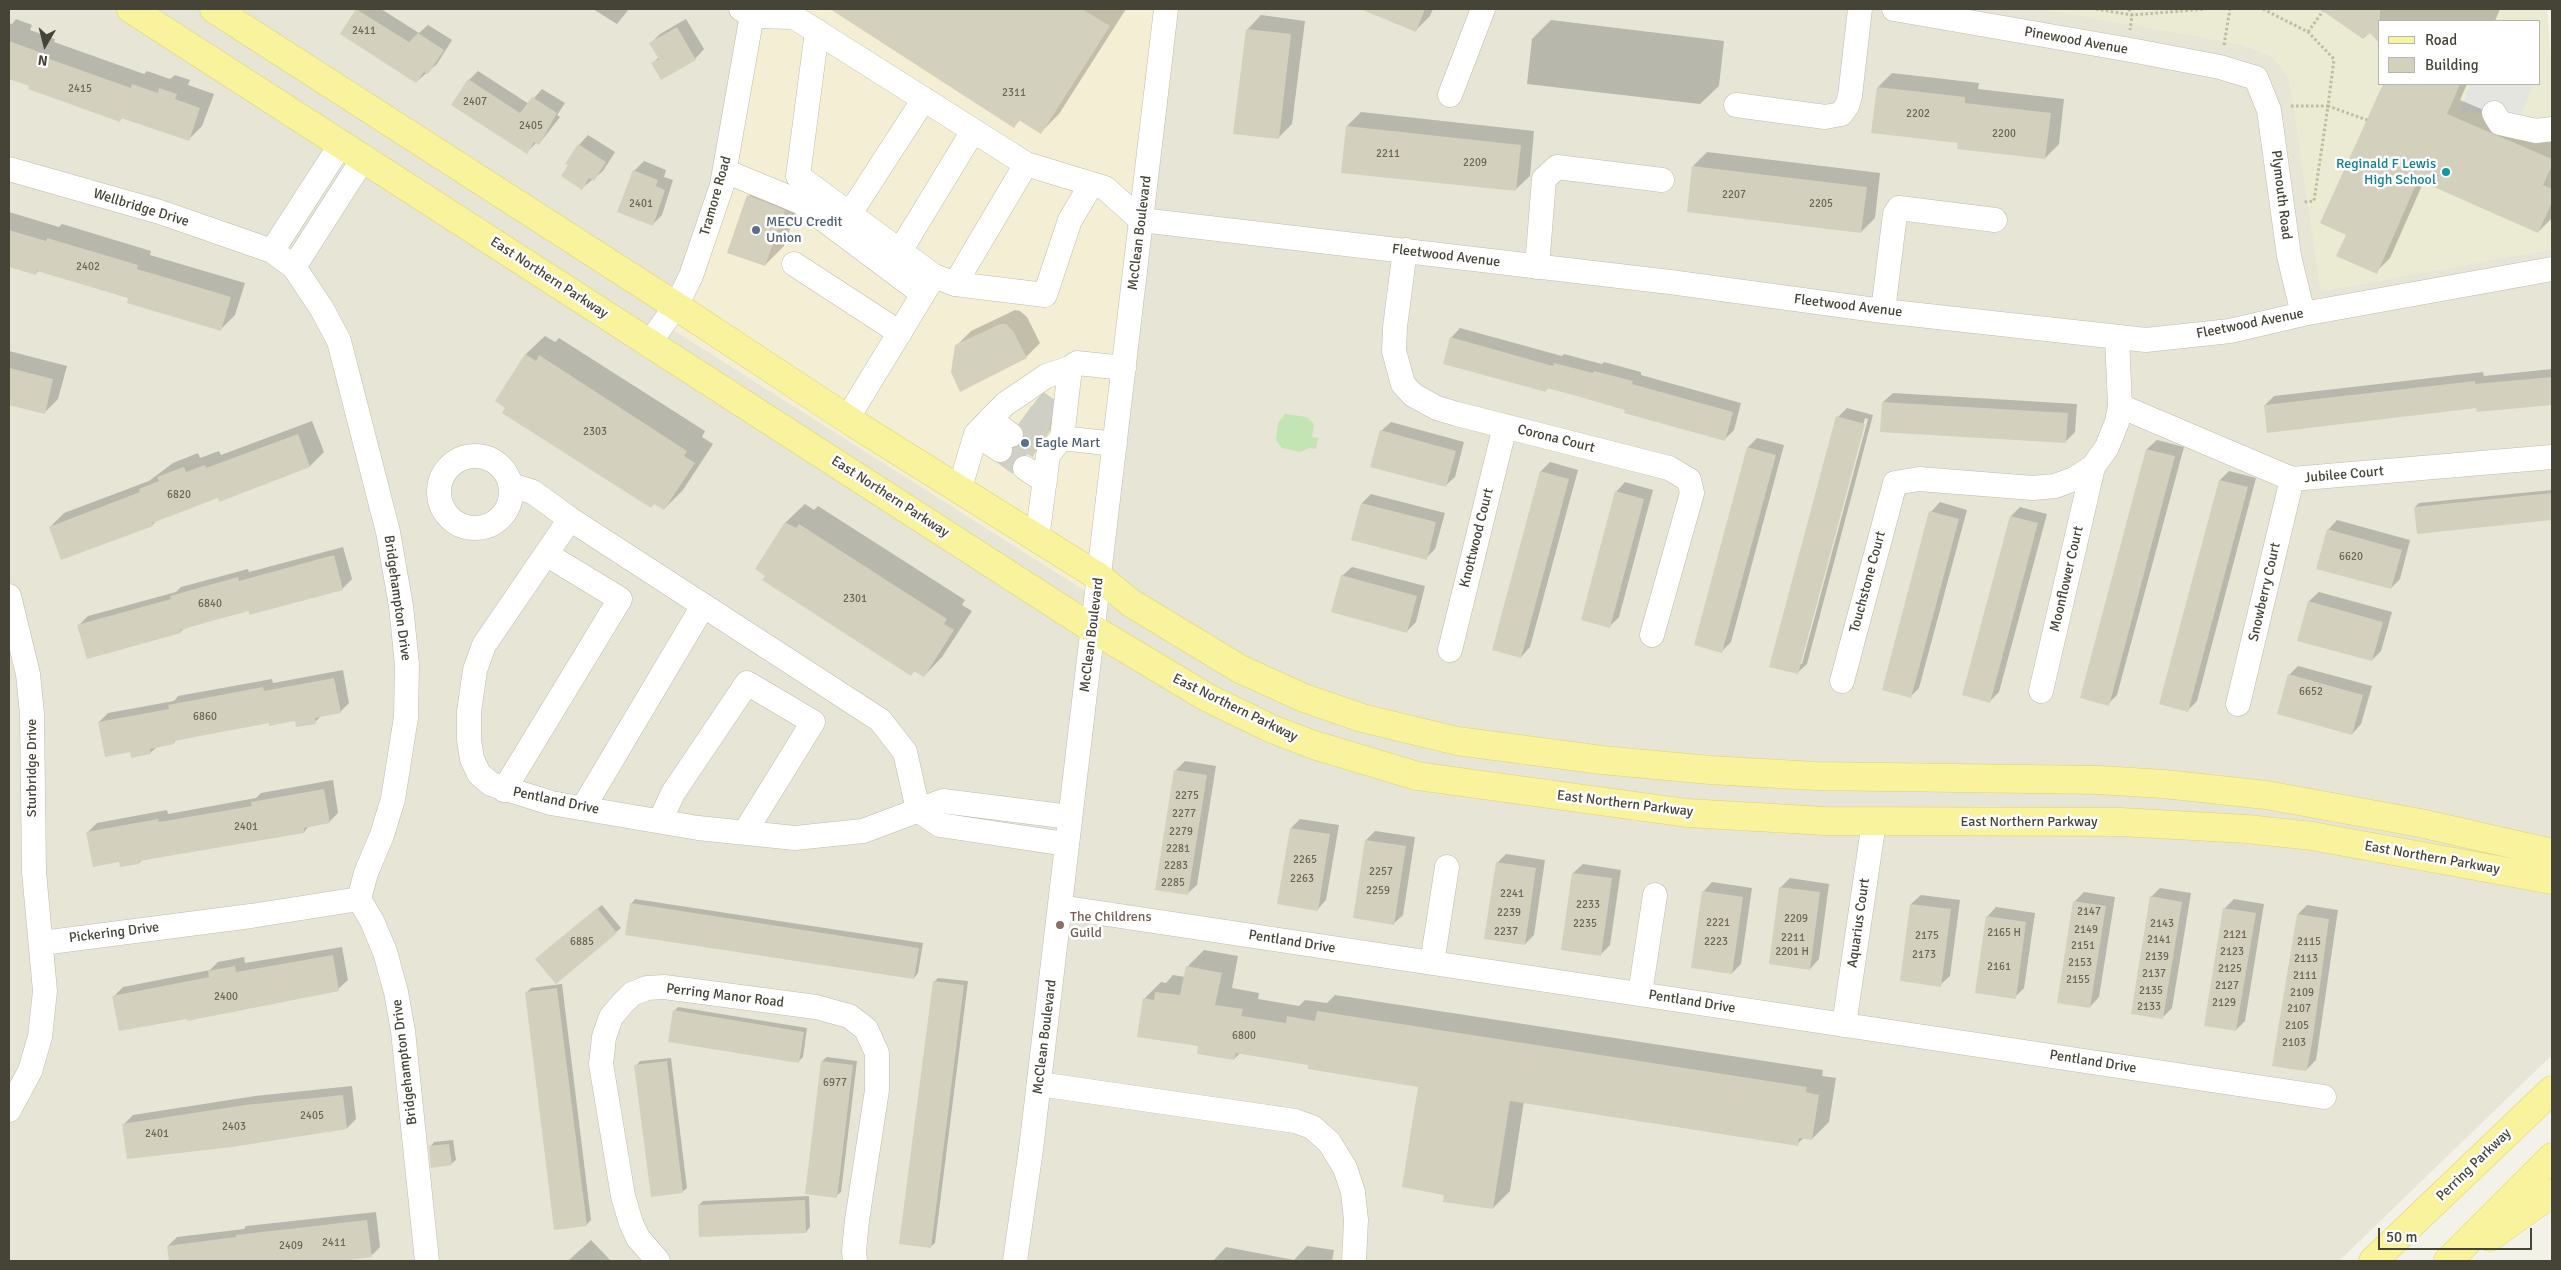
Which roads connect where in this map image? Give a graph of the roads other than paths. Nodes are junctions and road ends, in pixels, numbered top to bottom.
1 (131, 9) edge
2 (214, 9) edge
3 (1166, 9) edge
4 (1483, 9) edge
5 (1860, 9) edge
6 (1894, 9) edge
7 (749, 11) edge
8 (1921, 11) edge
9 (816, 31) junction
10 (2256, 78) joint
11 (1450, 95) dead end
12 (924, 99) junction
13 (1736, 105) dead end
14 (2494, 114) dead end
15 (2552, 129) edge
16 (973, 131) junction
17 (352, 152) junction
18 (1026, 164) junction
19 (9, 168) edge
20 (725, 171) junction
21 (1662, 180) dead end
22 (1091, 185) junction
23 (850, 215) junction
24 (1141, 220) junction
25 (1995, 220) dead end
26 (1405, 250) junction
27 (272, 251) junction
28 (900, 251) junction
29 (794, 264) dead end
30 (294, 267) junction
31 (1537, 267) junction
32 (2552, 269) edge
33 (938, 285) junction
34 (676, 306) junction
35 (1884, 311) junction
36 (2303, 314) junction
37 (900, 333) junction
38 (2117, 338) junction
39 (650, 342) junction
40 (1070, 368) junction
41 (1124, 368) junction
42 (2120, 406) junction
43 (847, 419) junction
44 (983, 426) junction
45 (1504, 426) junction
46 (1059, 431) junction
47 (1006, 443) tunnel mouth
48 (1115, 444) junction
49 (2552, 458) edge
50 (2093, 467) junction
51 (2292, 479) junction
52 (511, 484) dead end
53 (959, 491) junction
54 (570, 519) junction
55 (1037, 539) junction
56 (546, 554) junction
57 (1099, 577) junction
58 (9, 596) edge
59 (703, 606) junction
60 (1093, 629) junction
61 (1652, 635) dead end
62 (1450, 650) dead end
63 (1842, 680) dead end
64 (2041, 691) dead end
65 (2238, 704) dead end
66 (504, 790) junction
67 (583, 808) junction
68 (918, 810) junction
69 (1070, 817) junction
70 (660, 821) junction
71 (1874, 822) junction
72 (745, 832) junction
73 (1066, 844) junction
74 (2552, 852) edge
75 (1447, 867) dead end
76 (2552, 880) edge
77 (1655, 896) dead end
78 (360, 899) junction
79 (1060, 907) junction
80 (42, 943) junction
81 (1432, 963) junction
82 (1640, 994) junction
83 (1844, 1025) junction
84 (1039, 1084) junction
85 (2552, 1090) edge
86 (2324, 1097) dead end
87 (9, 1110) edge
88 (2552, 1157) edge
89 (2552, 1193) edge
90 (427, 1261) edge
91 (658, 1261) edge
92 (855, 1261) edge
93 (1014, 1261) edge
94 (1354, 1261) edge
95 (2373, 1261) edge
96 (2448, 1261) edge
97 (2456, 1261) edge

1 - 17 main road, East Northern Parkway
2 - 34 main road, East Northern Parkway
3 - 24 street, McClean Boulevard
4 - 11 street
5 - 13 street
6 - 8 street, Pinewood Avenue
7 - 9 street
7 - 20 street, Tramore Road
8 - 10 street, Pinewood Avenue
9 - 12 street
9 - 23 street
10 - 36 street, Plymouth Road
12 - 16 street
12 - 23 street
14 - 15 street
16 - 18 street
16 - 28 street
17 - 27 street
17 - 30 street
17 - 39 main road, East Northern Parkway
18 - 22 street
18 - 33 street
19 - 27 street, Wellbridge Drive
20 - 33 street
20 - 34 street, Tramore Road
21 - 31 street
22 - 24 street
22 - 33 street
23 - 28 street
24 - 26 street, Fleetwood Avenue
24 - 41 street, McClean Boulevard
25 - 35 street
26 - 31 street, Fleetwood Avenue
26 - 45 street, Corona Court
27 - 30 street
28 - 33 street
29 - 37 street
30 - 78 street, Bridgehampton Drive
31 - 35 street, Fleetwood Avenue
32 - 36 street, Fleetwood Avenue
33 - 37 street
34 - 39 street, Tramore Road
34 - 43 main road, East Northern Parkway
35 - 38 street, Fleetwood Avenue
36 - 38 street, Fleetwood Avenue
37 - 43 street
38 - 42 street
39 - 60 main road, East Northern Parkway
40 - 41 street
40 - 44 street
40 - 46 street
41 - 48 street, McClean Boulevard
42 - 50 street
42 - 51 street, Jubilee Court
43 - 53 main road, East Northern Parkway
44 - 47 street
44 - 53 street
45 - 61 street, Corona Court
45 - 62 street, Knottwood Court
46 - 48 street
46 - 55 street
48 - 57 street, McClean Boulevard
49 - 51 street, Jubilee Court
50 - 63 street, Touchstone Court
50 - 64 street, Moonflower Court
51 - 65 street, Snowberry Court
52 - 54 street
53 - 55 main road, East Northern Parkway
54 - 56 street, Pentland Drive
54 - 59 street
55 - 57 main road, East Northern Parkway
56 - 66 street, Pentland Drive
56 - 66 street
57 - 60 street, McClean Boulevard
57 - 74 main road, East Northern Parkway
58 - 80 street, Sturbridge Drive
59 - 67 street
59 - 68 street
60 - 69 street, McClean Boulevard
60 - 71 main road, East Northern Parkway
66 - 67 street, Pentland Drive
67 - 70 street, Pentland Drive
68 - 69 street, Pentland Drive
68 - 72 street, Pentland Drive
68 - 73 street
69 - 73 street, McClean Boulevard
70 - 72 street, Pentland Drive
70 - 72 street
71 - 76 main road, East Northern Parkway
71 - 83 street, Aquarius Court
73 - 79 street, McClean Boulevard
75 - 81 street
77 - 82 street
78 - 80 street, Pickering Drive
78 - 90 street, Bridgehampton Drive
79 - 81 street, Pentland Drive
79 - 84 street, McClean Boulevard
80 - 87 street
81 - 82 street, Pentland Drive
82 - 83 street, Pentland Drive
83 - 86 street, Pentland Drive
84 - 93 street, McClean Boulevard
84 - 94 street
85 - 95 main road, Perring Parkway
88 - 96 main road
89 - 97 main road
91 - 92 street, Perring Manor Road

